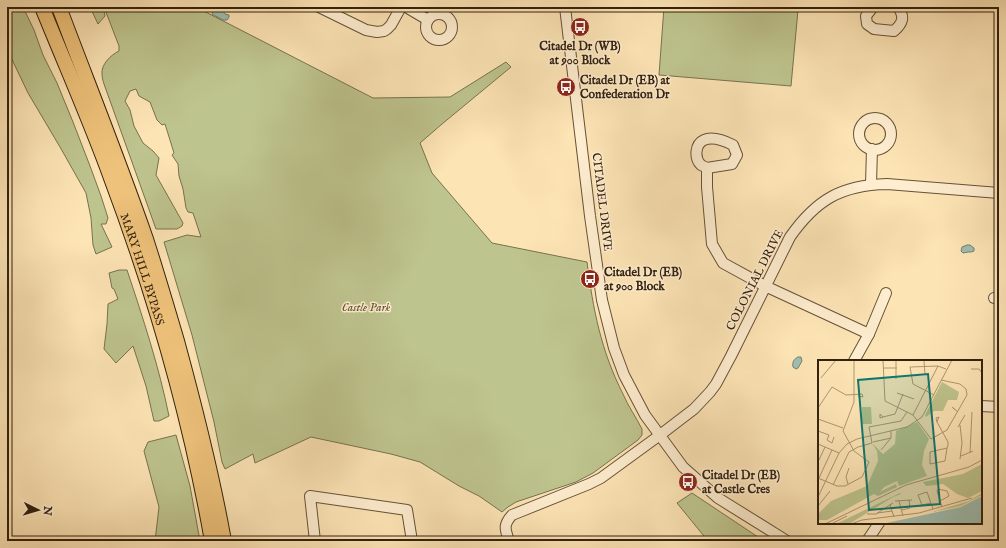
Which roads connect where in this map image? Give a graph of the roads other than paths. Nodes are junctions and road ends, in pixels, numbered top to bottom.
1 (42, 7) edge
2 (59, 7) edge
3 (319, 7) edge
4 (401, 7) edge
5 (406, 7) edge
6 (565, 7) edge
7 (873, 7) edge
8 (898, 7) edge
9 (428, 20) dead end
10 (872, 149) dead end
11 (707, 168) dead end
12 (871, 184) junction
13 (999, 193) edge
14 (765, 286) junction
15 (886, 293) dead end
16 (869, 334) junction
17 (855, 360) edge
18 (982, 406) edge
19 (999, 407) edge
20 (660, 435) junction
21 (877, 524) edge
22 (212, 541) edge
23 (224, 541) edge
24 (315, 541) edge
25 (412, 541) edge
26 (509, 541) edge
27 (787, 541) edge
28 (867, 541) edge

1 - 22 highway, MARY HILL BYPASS
2 - 23 highway, MARY HILL BYPASS
3 - 4 street
5 - 9 street
6 - 20 street, CITADEL DRIVE
7 - 8 street
10 - 12 street
11 - 14 street
12 - 13 street, COLONIAL DRIVE
12 - 14 street, COLONIAL DRIVE
14 - 16 street
14 - 20 street, COLONIAL DRIVE
15 - 16 street
16 - 17 street
18 - 19 street
20 - 26 street, COLONIAL DRIVE
20 - 27 street, CITADEL DRIVE
21 - 28 street
24 - 25 street

